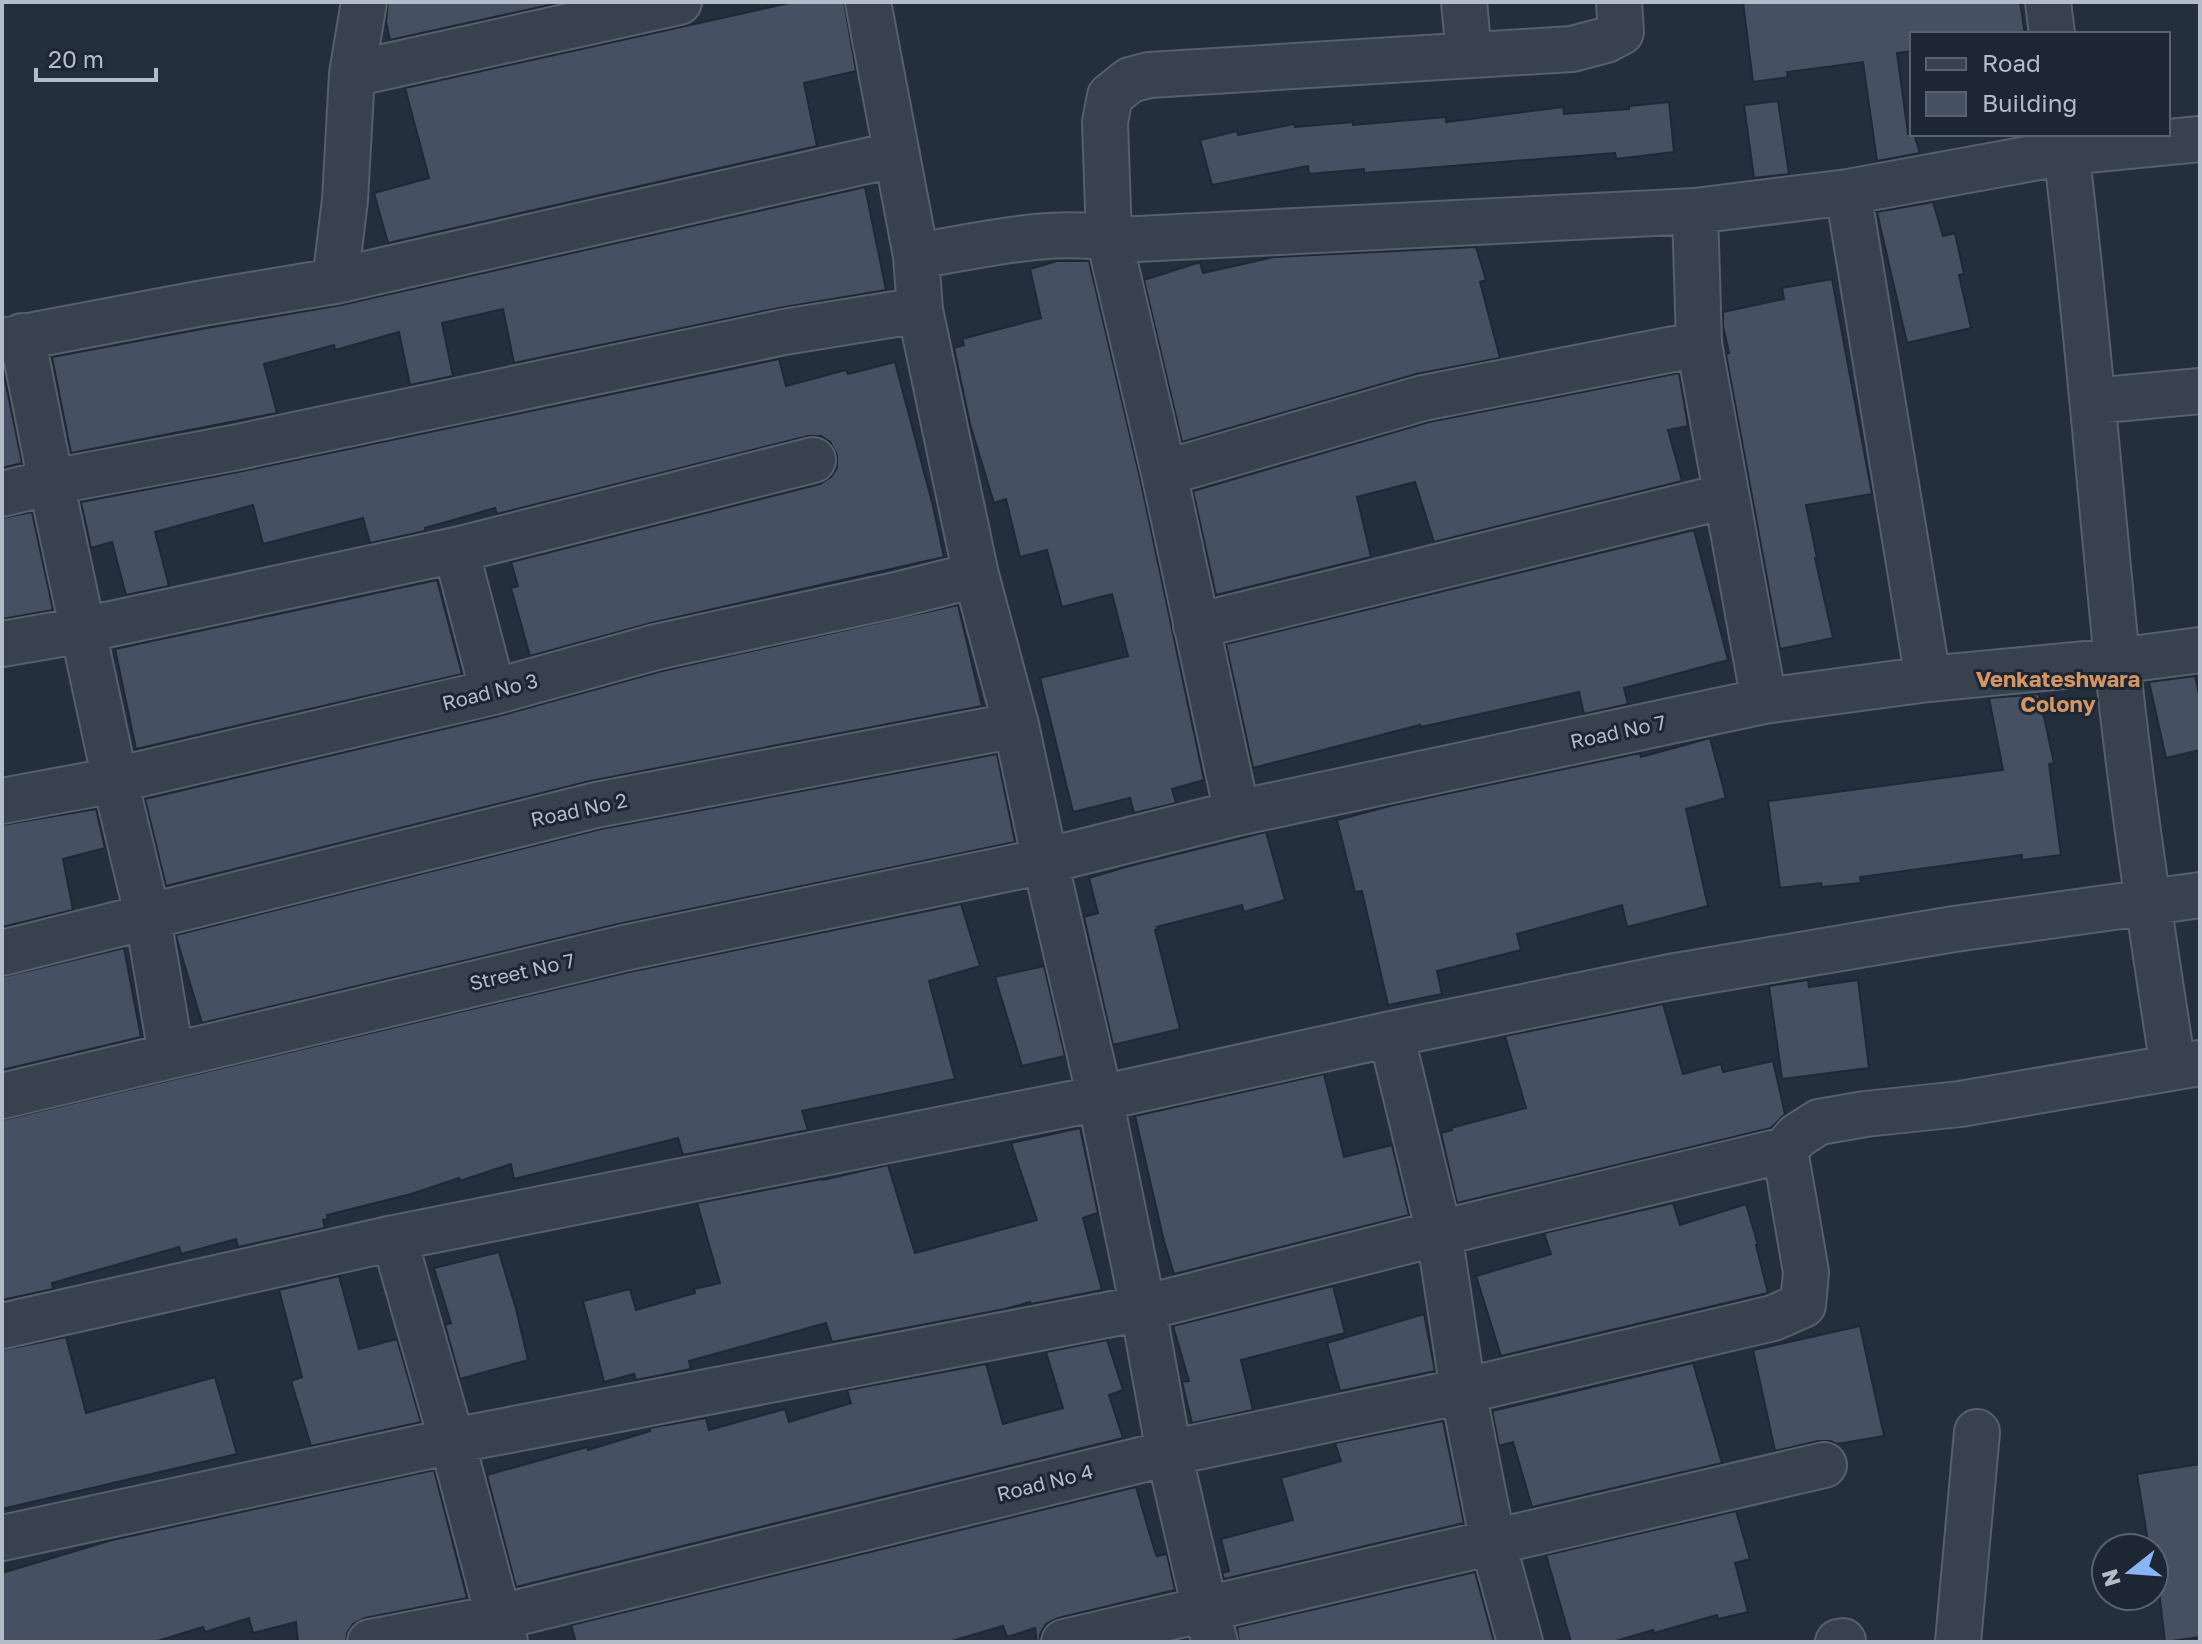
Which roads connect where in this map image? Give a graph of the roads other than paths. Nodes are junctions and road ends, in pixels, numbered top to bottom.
1 (364, 2) edge
2 (679, 2) edge
3 (868, 2) edge
4 (1464, 2) edge
5 (1619, 2) edge
6 (2048, 2) edge
7 (2052, 32) edge
8 (1469, 55) junction
9 (352, 74) junction
10 (2200, 139) edge
11 (2065, 143) edge
12 (897, 154) junction
13 (1848, 192) junction
14 (1695, 211) junction
15 (1109, 238) junction
16 (916, 256) junction
17 (335, 281) junction
18 (920, 310) junction
19 (12, 339) edge
20 (1699, 344) junction
21 (2200, 391) edge
22 (2093, 401) junction
23 (813, 460) dead end
24 (1164, 473) junction
25 (51, 482) junction
26 (2, 494) edge
27 (1726, 496) junction
28 (456, 550) junction
29 (976, 575) junction
30 (1196, 626) junction
31 (83, 630) junction
32 (2, 644) edge
33 (2200, 650) edge
34 (2117, 661) junction
35 (1928, 679) junction
36 (493, 692) junction
37 (1764, 701) junction
38 (1016, 725) junction
39 (115, 780) junction
40 (2, 801) edge
41 (1237, 813) junction
42 (1045, 861) junction
43 (2200, 895) edge
44 (2148, 903) junction
45 (148, 918) junction
46 (2, 953) edge
47 (1391, 1034) junction
48 (171, 1054) junction
49 (2186, 1065) edge
50 (2, 1096) edge
51 (1100, 1098) junction
52 (1785, 1150) junction
53 (1439, 1233) junction
54 (394, 1238) junction
55 (1143, 1308) junction
56 (2, 1326) edge
57 (1463, 1391) junction
58 (1977, 1432) dead end
59 (452, 1441) junction
60 (1169, 1453) junction
61 (1824, 1465) dead end
62 (2, 1538) edge
63 (1493, 1543) junction
64 (1210, 1626) edge
65 (503, 1629) edge
66 (370, 1642) edge
67 (1064, 1642) edge
68 (1520, 1642) edge
69 (1958, 1642) edge

1 - 9 street
2 - 9 street
3 - 12 street
4 - 8 street
5 - 8 street
6 - 7 street
8 - 15 street
9 - 17 street
10 - 11 street
11 - 13 street
11 - 22 street
12 - 16 street
12 - 17 street
13 - 14 street
13 - 35 street
14 - 15 street
14 - 20 street
15 - 16 street
15 - 24 street
16 - 18 street
17 - 19 street
18 - 25 street
18 - 29 street
19 - 25 street
20 - 24 street
20 - 27 street
21 - 22 street
22 - 34 street
23 - 28 street
24 - 30 street
25 - 26 street
25 - 31 street
27 - 30 street
27 - 37 street
28 - 31 street
28 - 36 street
29 - 36 street, Road No 3
29 - 38 street
30 - 41 street
31 - 32 street
31 - 39 street
33 - 34 street, Road No 7
34 - 35 street, Road No 7
34 - 44 street
35 - 37 street, Road No 7
36 - 39 street, Road No 3
37 - 41 street, Road No 7
38 - 42 street
38 - 45 street, Road No 2
39 - 40 street, Road No 3
39 - 45 street
41 - 42 street, Road No 7
42 - 48 street, Street No 7
42 - 51 street
43 - 44 street
44 - 47 street
44 - 49 street
45 - 46 street, Road No 2
45 - 48 street
47 - 51 street
47 - 53 street
48 - 50 street, Street No 7
49 - 52 street
51 - 54 street
51 - 55 street
52 - 53 street
52 - 57 street, Road No 4
53 - 55 street
53 - 57 street
54 - 56 street
54 - 59 street
55 - 59 street
55 - 60 street
57 - 60 street, Road No 4
57 - 63 street
58 - 69 street
59 - 62 street
59 - 65 street
60 - 64 street
60 - 65 street, Road No 4
61 - 63 street
63 - 64 street
63 - 68 street
64 - 67 street
65 - 66 street, Road No 4

